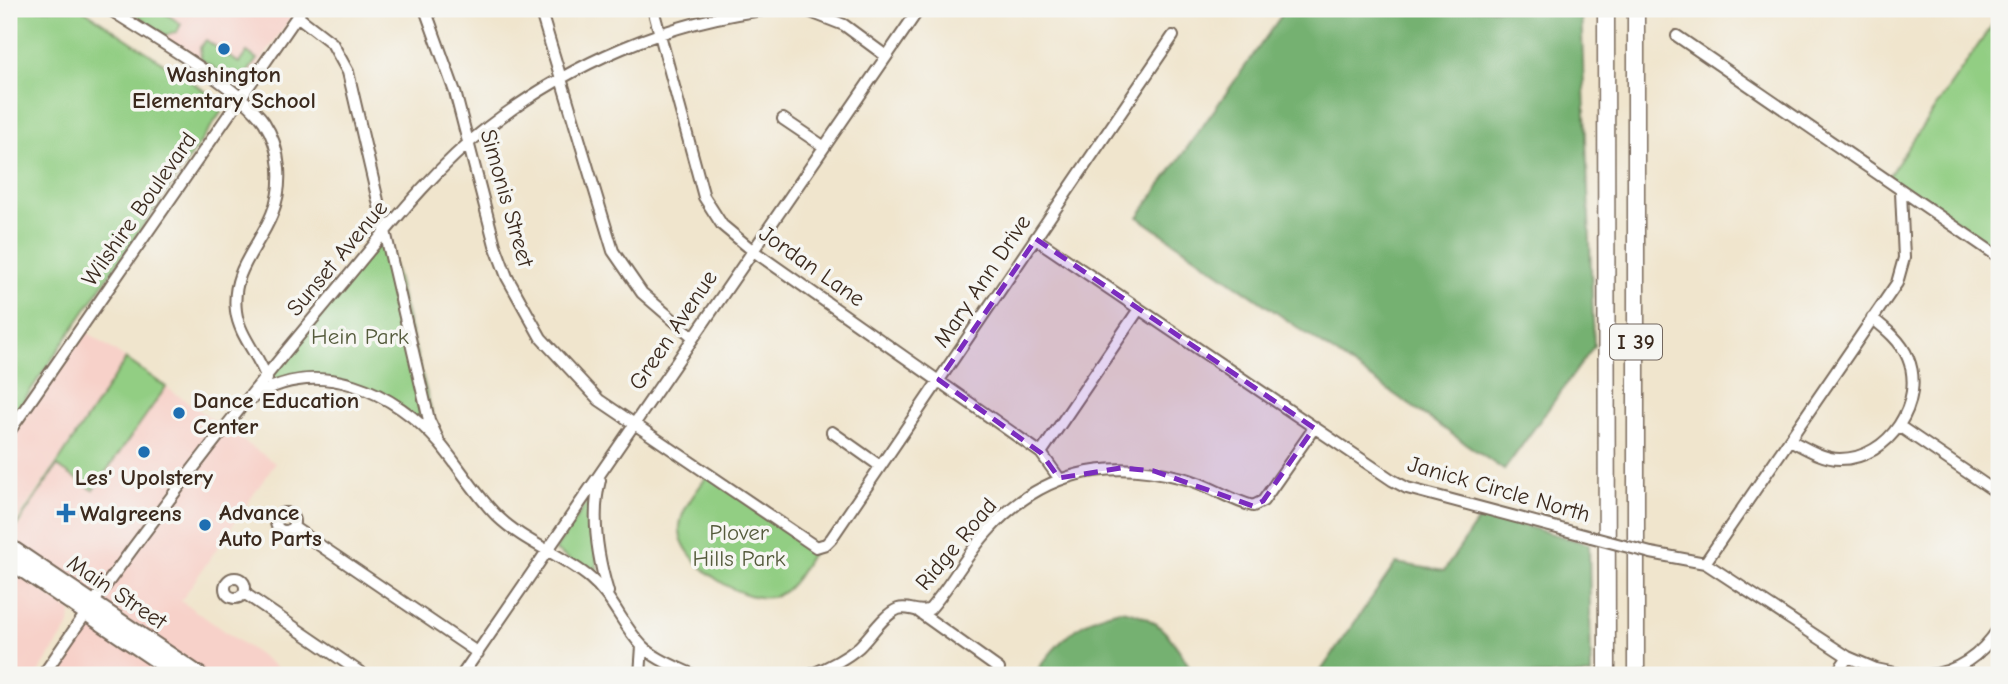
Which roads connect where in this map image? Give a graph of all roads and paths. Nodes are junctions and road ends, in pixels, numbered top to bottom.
1 (109, 9) edge
2 (425, 9) edge
3 (540, 9) edge
4 (653, 9) edge
5 (772, 9) edge
6 (804, 9) edge
7 (919, 9) edge
8 (1606, 9) edge
9 (1636, 9) edge
10 (300, 12) edge
11 (660, 33) junction
12 (1173, 36) dead end
13 (1677, 36) dead end
14 (886, 56) junction
15 (562, 77) junction
16 (241, 99) junction
17 (783, 119) dead end
18 (468, 143) junction
19 (823, 146) junction
20 (1901, 192) junction
21 (385, 232) junction
22 (1036, 239) junction
23 (752, 250) junction
24 (1999, 257) edge
25 (1139, 309) junction
26 (1872, 318) junction
27 (693, 337) junction
28 (266, 376) junction
29 (939, 380) junction
30 (269, 388) junction
31 (244, 403) junction
32 (635, 424) junction
33 (1899, 426) junction
34 (1314, 428) junction
35 (9, 432) edge
36 (832, 432) dead end
37 (1790, 440) junction
38 (440, 444) junction
39 (1041, 453) junction
40 (880, 466) junction
41 (604, 470) junction
42 (1059, 478) junction
43 (1999, 494) edge
44 (293, 527) dead end
45 (9, 546) edge
46 (821, 547) joint
47 (547, 552) junction
48 (9, 561) edge
49 (1705, 563) junction
50 (244, 593) dead end
51 (610, 598) junction
52 (90, 608) junction
53 (919, 612) junction
54 (1999, 628) edge
55 (642, 646) junction
56 (478, 653) junction
57 (1848, 657) junction
58 (163, 665) edge
59 (999, 669) dead end
60 (43, 675) edge
61 (178, 675) edge
62 (200, 675) edge
63 (364, 675) edge
64 (462, 675) edge
65 (640, 675) edge
66 (693, 675) edge
67 (810, 675) edge
68 (1607, 675) edge
69 (1636, 675) edge
70 (1835, 675) edge
71 (1905, 675) edge
72 (1929, 675) edge

1 - 16 street
2 - 18 street, Simonis Street
3 - 15 street
4 - 11 street, Jordan Lane
5 - 11 street, Sunset Avenue
6 - 14 street
7 - 14 street, Green Avenue
8 - 68 highway, I 39
9 - 69 highway, I 39
10 - 16 street, Wilshire Boulevard
10 - 21 street
11 - 15 street, Sunset Avenue
11 - 23 street, Jordan Lane
12 - 22 street, Mary Ann Drive
13 - 20 street
14 - 19 street, Green Avenue
15 - 18 street, Sunset Avenue
15 - 27 street
16 - 28 street
16 - 35 street, Wilshire Boulevard
17 - 19 street
18 - 21 street, Sunset Avenue
18 - 32 street, Simonis Street
19 - 23 street, Green Avenue
20 - 24 street
20 - 26 street
21 - 28 street, Sunset Avenue
21 - 38 street
22 - 25 street, Janick Circle North
22 - 29 street, Mary Ann Drive
23 - 27 street, Green Avenue
23 - 29 street, Jordan Lane
25 - 34 street, Janick Circle North
25 - 39 street
26 - 33 street
26 - 37 street
27 - 32 street, Green Avenue
28 - 30 street
28 - 31 street, Sunset Avenue
29 - 39 street, Jordan Lane
29 - 40 street, Mary Ann Drive
30 - 31 street
30 - 38 street
31 - 52 street, Sunset Avenue
32 - 41 street, Green Avenue
32 - 46 street, Simonis Street
33 - 37 street
33 - 43 street
34 - 42 street, Ridge Road
34 - 49 street, Janick Circle North, bridge
36 - 40 street
37 - 49 street
38 - 47 street
39 - 42 street, Jordan Lane
40 - 46 street, Mary Ann Drive
41 - 47 street, Green Avenue
41 - 51 street
42 - 53 street, Ridge Road
44 - 56 street
45 - 52 main road, Main Street
47 - 51 street
47 - 56 street, Green Avenue
48 - 52 main road, Main Street
49 - 57 street, Janick Circle North
50 - 63 street
51 - 55 street
52 - 58 main road, Main Street
52 - 60 street, Sunset Avenue
53 - 59 street
53 - 67 street, Ridge Road
54 - 72 street
55 - 65 street
55 - 66 street
56 - 64 street, Green Avenue
57 - 70 street
57 - 71 street, Janick Circle North
58 - 61 main road, Main Street
58 - 62 main road, Main Street

